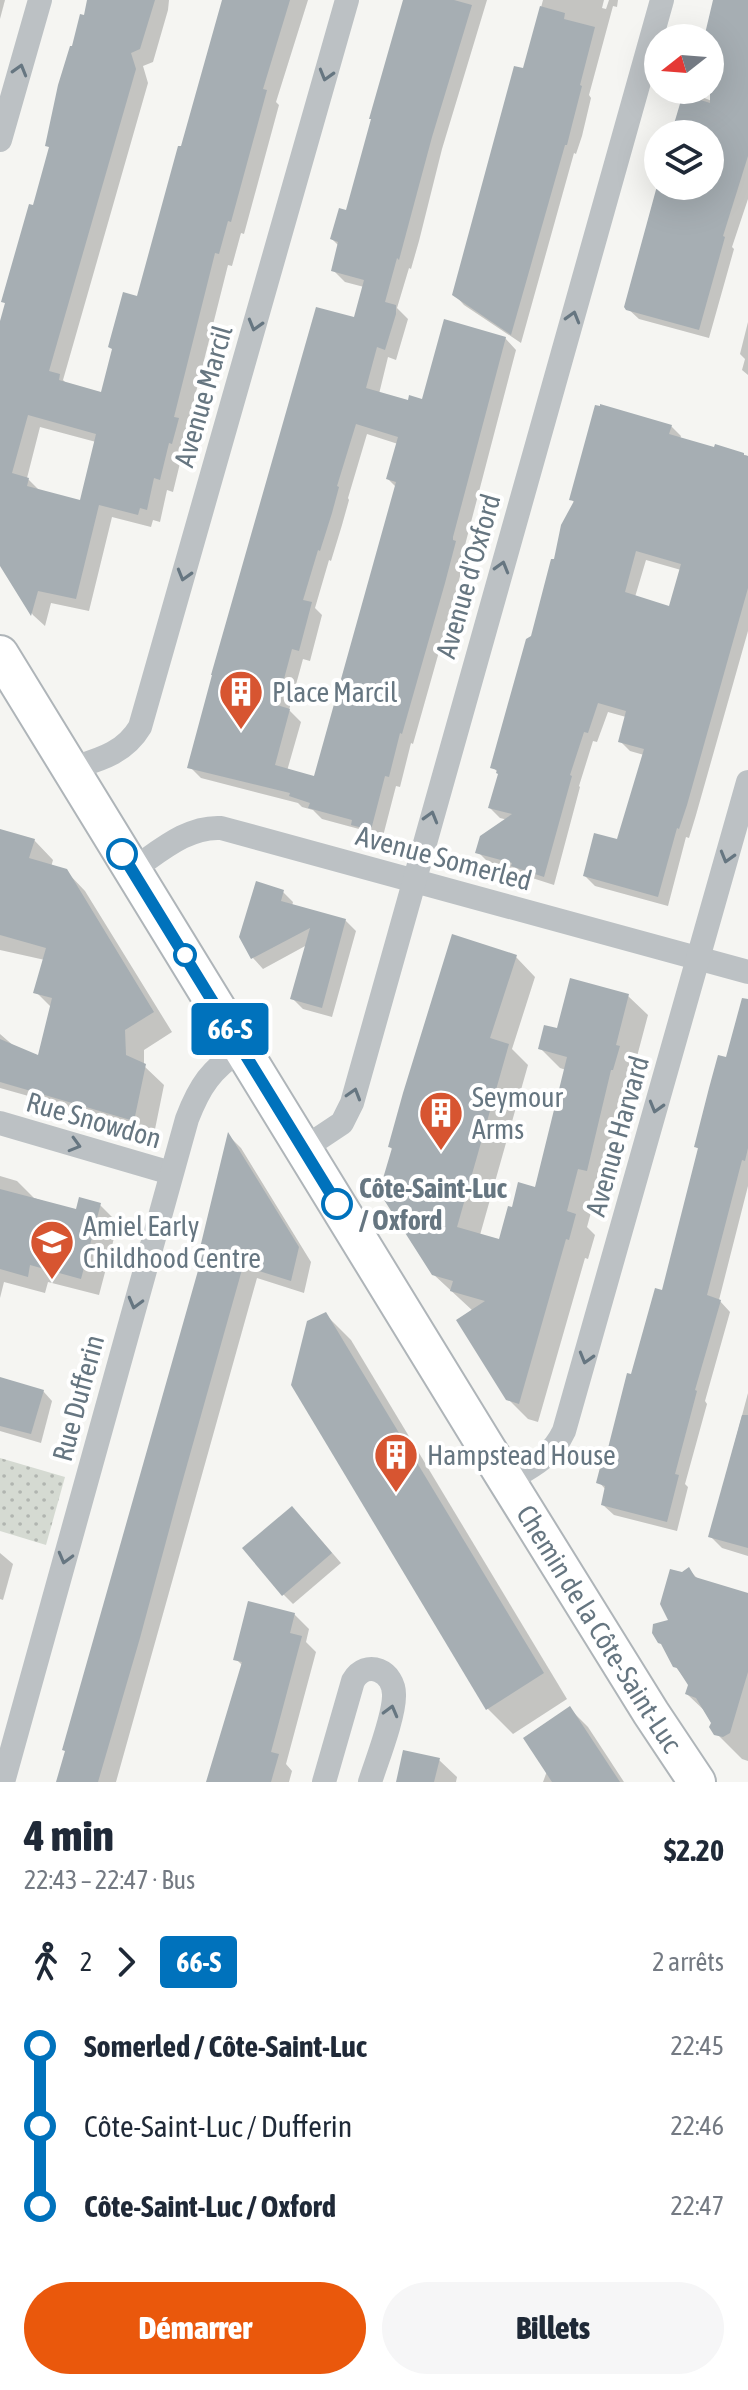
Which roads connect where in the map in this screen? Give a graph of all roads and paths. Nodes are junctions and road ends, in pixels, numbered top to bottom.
1 (40, 0) edge
2 (347, 0) edge
3 (662, 0) edge
4 (0, 140) edge
5 (0, 654) edge
6 (70, 769) junction
7 (748, 782) edge
8 (132, 870) junction
9 (413, 881) junction
10 (699, 958) junction
11 (748, 972) edge
12 (241, 1049) junction
13 (0, 1123) edge
14 (303, 1149) junction
15 (171, 1173) junction
16 (507, 1481) junction
17 (3, 1782) edge
18 (324, 1782) edge
19 (370, 1782) edge
20 (697, 1782) edge

4 -> 1 street
2 -> 6 street, Avenue Marcil
9 -> 3 street, Avenue d'Oxford
5 - 6 main road, Chemin de la Côte-Saint-Luc
6 - 8 main road, Chemin de la Côte-Saint-Luc
7 -> 10 street, Avenue Harvard
8 - 9 street, Avenue Somerled
8 - 12 main road, Chemin de la Côte-Saint-Luc
9 - 10 street, Avenue Somerled
14 -> 9 street, Avenue d'Oxford
10 - 11 street, Avenue Somerled
10 -> 16 street, Avenue Harvard
12 - 14 main road, Chemin de la Côte-Saint-Luc
12 - 15 street, Rue Dufferin
13 -> 15 street, Rue Snowdon
14 - 16 main road, Chemin de la Côte-Saint-Luc
15 -> 17 street, Rue Dufferin
16 - 20 main road, Chemin de la Côte-Saint-Luc
19 -> 18 street

